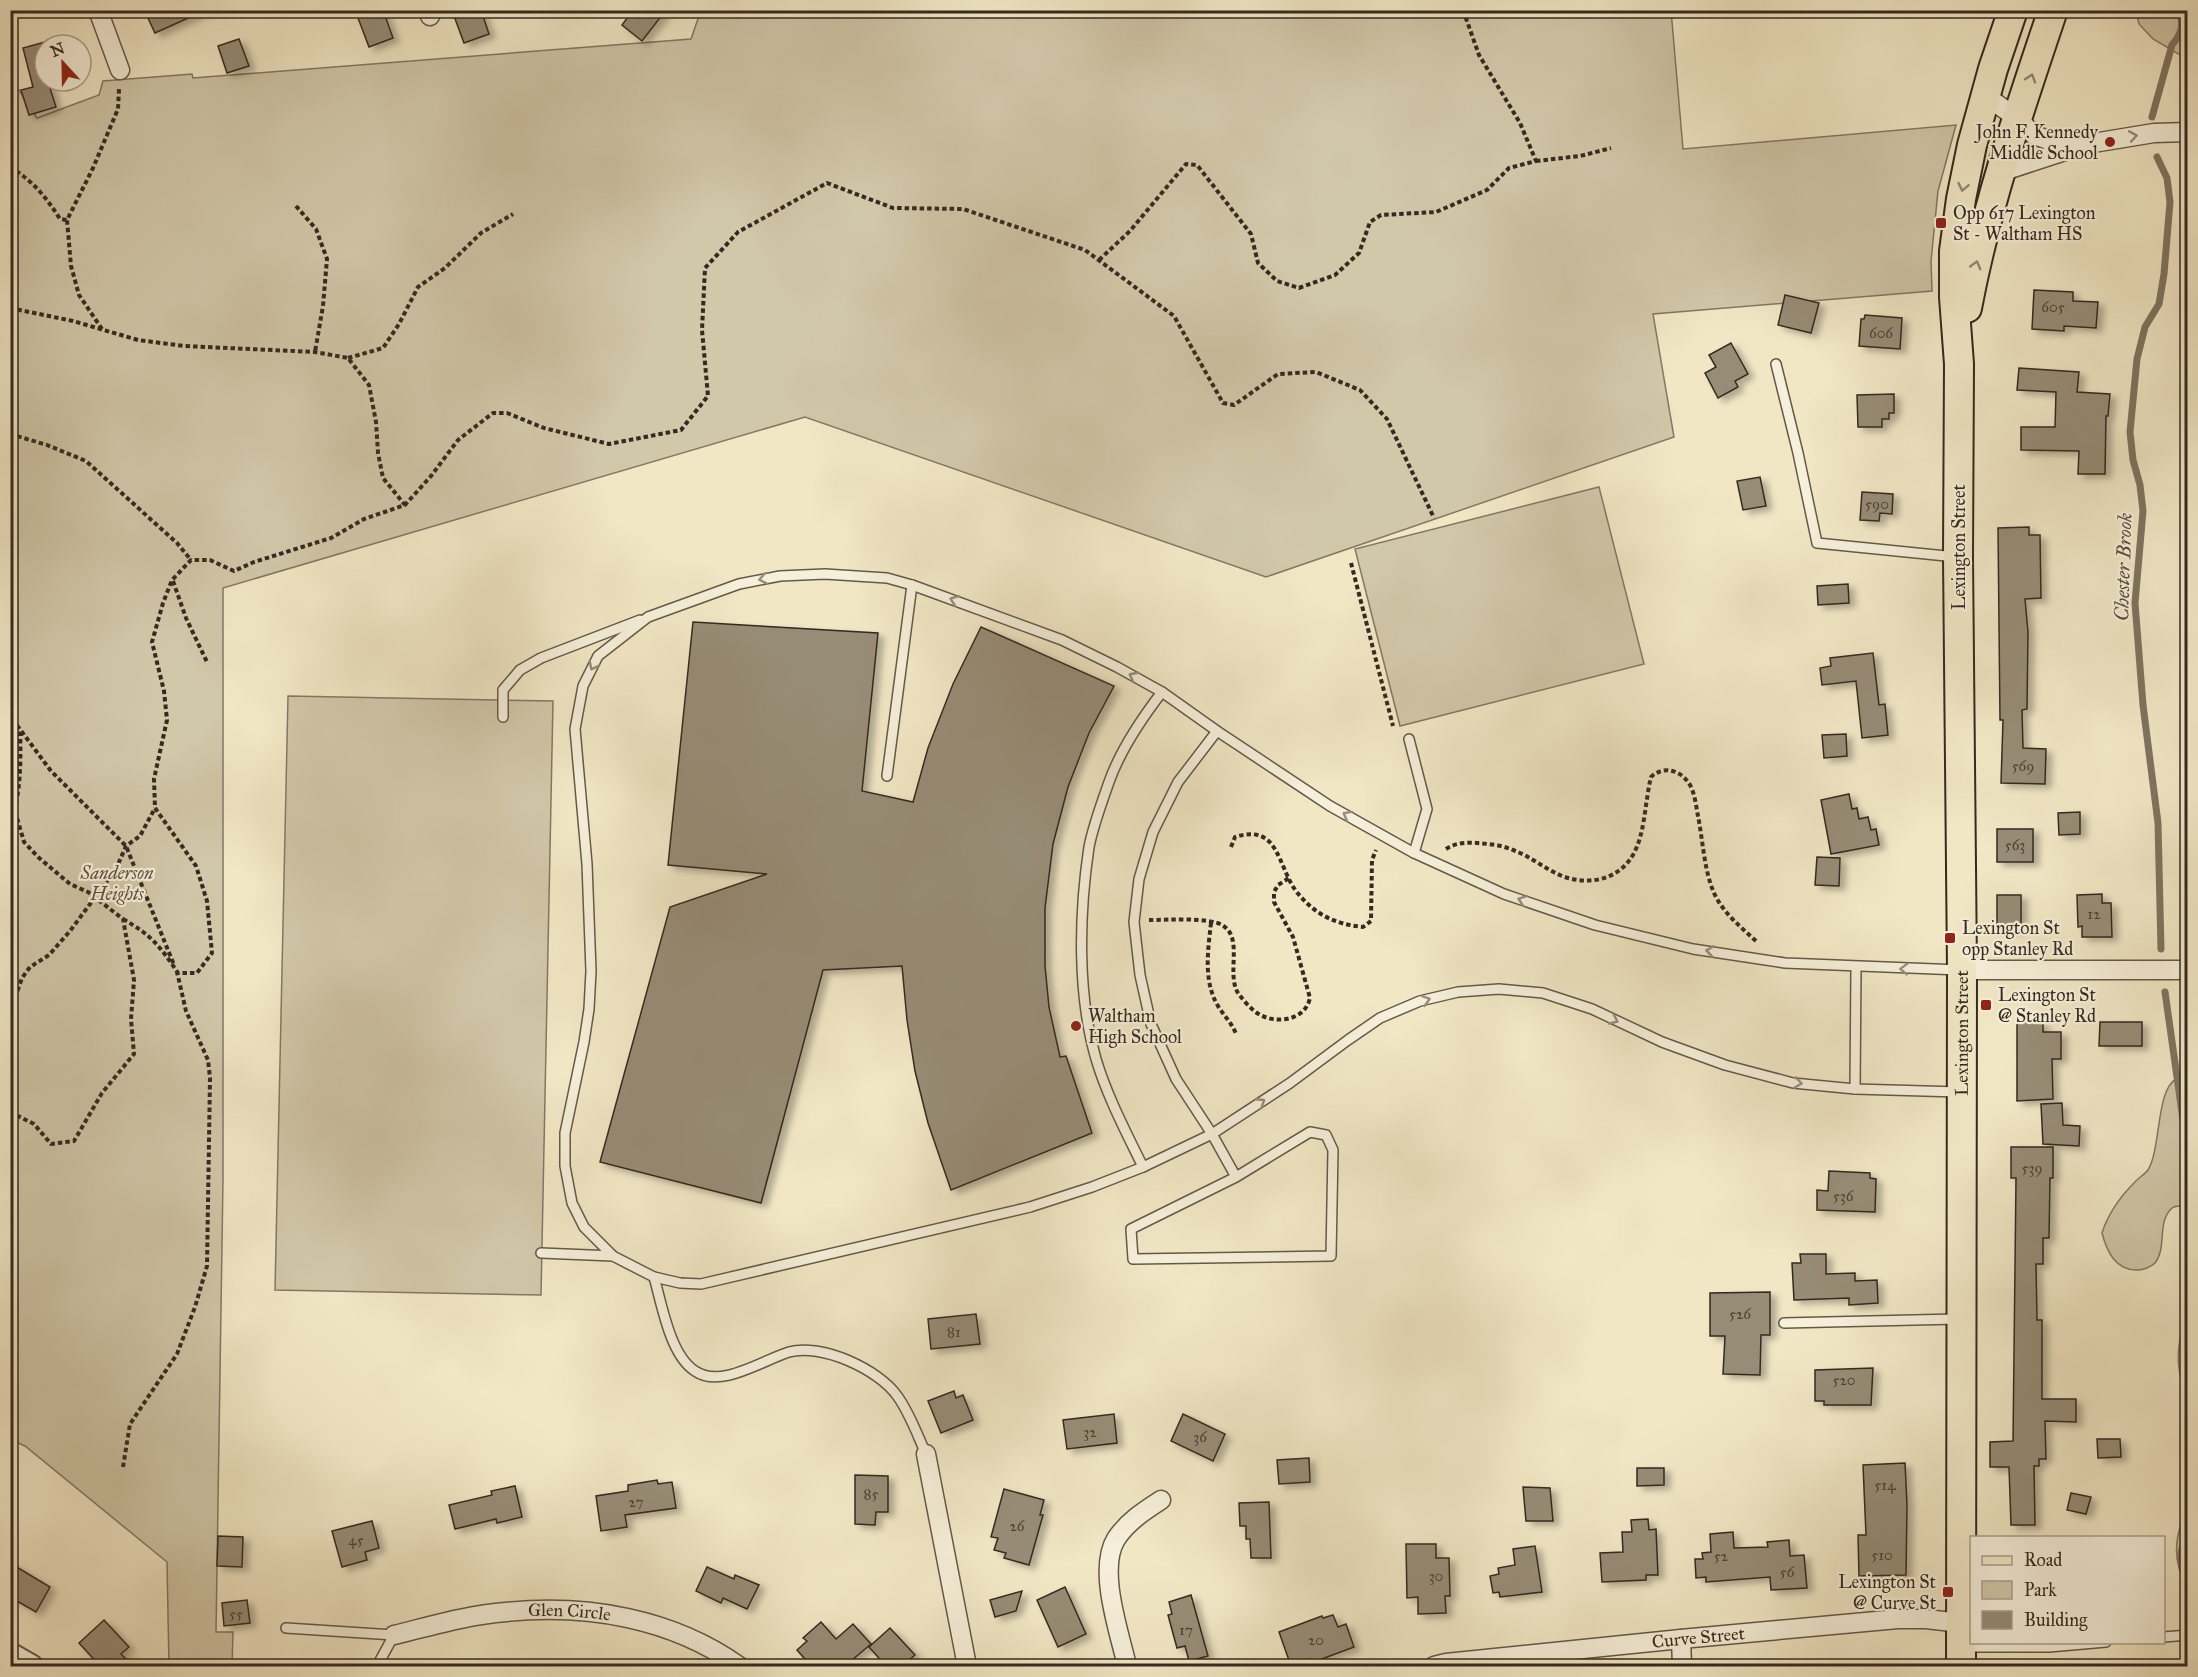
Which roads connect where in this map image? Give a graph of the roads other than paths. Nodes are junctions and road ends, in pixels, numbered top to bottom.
1 (98, 10) edge
2 (2013, 10) edge
3 (2053, 10) edge
4 (120, 70) road end
5 (1986, 96) junction
6 (2018, 119) junction
7 (2187, 132) edge
8 (2087, 144) junction
9 (2001, 172) junction
10 (1776, 364) dead end
11 (1959, 364) junction
12 (1958, 557) junction
13 (912, 585) junction
14 (648, 617) junction
15 (1162, 692) junction
16 (503, 717) dead end
17 (1216, 731) junction
18 (1409, 739) dead end
19 (886, 776) dead end
20 (1414, 853) junction
21 (1856, 968) junction
22 (1962, 970) junction
23 (2187, 970) edge
24 (1855, 1089) junction
25 (1962, 1092) junction
26 (1212, 1134) junction
27 (1143, 1167) junction
28 (1236, 1177) junction
29 (542, 1253) dead end
30 (613, 1256) junction
31 (654, 1277) junction
32 (1963, 1319) junction
33 (1784, 1323) dead end
34 (926, 1454) joint
35 (1161, 1500) dead end
36 (286, 1628) dead end
37 (393, 1635) junction
38 (2187, 1635) edge
39 (2165, 1637) edge
40 (1681, 1639) junction
41 (2083, 1644) edge
42 (1962, 1645) edge
43 (10, 1654) edge
44 (31, 1666) edge
45 (377, 1666) edge
46 (738, 1666) edge
47 (967, 1666) edge
48 (1127, 1666) edge
49 (1434, 1666) edge
50 (1682, 1666) edge

1 - 4 street
2 - 5 main road, Lexington Street
6 -> 3 main road, Lexington Street
5 - 6 street
5 -> 11 main road, Lexington Street
6 - 8 street
6 - 9 main road, Lexington Street
8 -> 7 street
8 - 9 street
11 -> 9 main road, Lexington Street
10 - 12 lane
11 - 12 main road, Lexington Street
12 - 22 main road, Lexington Street
13 -> 14 lane
15 -> 13 lane
13 - 19 lane
14 - 16 lane
14 -> 30 lane
15 - 17 lane
15 - 27 lane
20 -> 17 lane
17 - 26 lane
18 - 20 lane
21 -> 20 lane
22 -> 21 lane
21 - 24 lane
22 - 23 street
22 - 25 main road, Lexington Street
24 - 25 lane
26 -> 24 lane
25 - 32 main road, Lexington Street
26 - 27 lane
26 - 28 lane
27 - 31 lane
28 - 28 lane
29 - 30 lane
30 - 31 lane
31 - 34 lane
32 - 33 lane
32 - 42 main road, Lexington Street
34 - 47 street
35 - 48 street
36 - 37 lane
37 - 45 lane
37 - 46 street, Glen Circle
38 - 39 lane
40 - 42 street, Curve Street
40 - 49 street, Curve Street
40 - 50 street
41 - 42 lane
43 - 44 street

